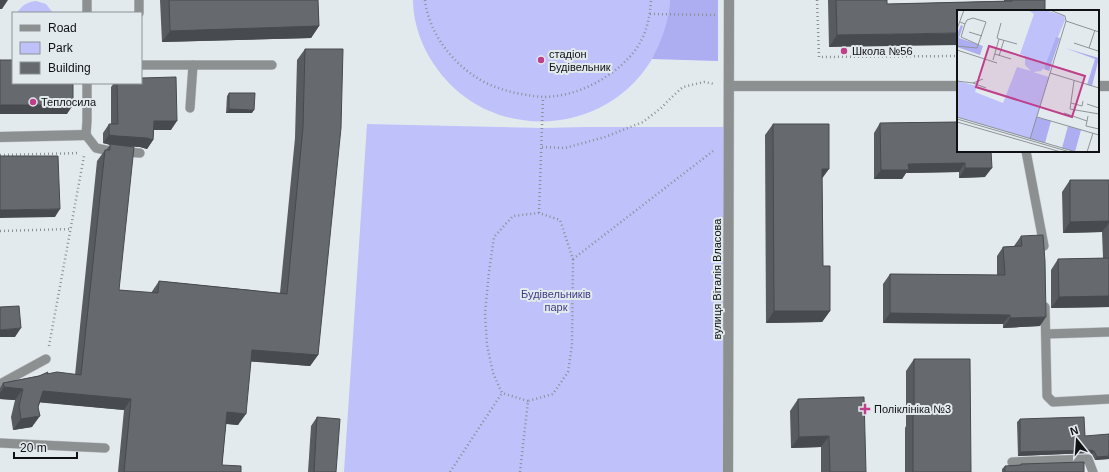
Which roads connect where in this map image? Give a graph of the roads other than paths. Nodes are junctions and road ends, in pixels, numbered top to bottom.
1 (87, 0) edge
2 (139, 0) edge
3 (729, 0) edge
4 (87, 12) edge
5 (139, 12) edge
6 (142, 65) edge
7 (193, 65) junction
8 (272, 65) dead end
9 (87, 84) edge
10 (729, 86) junction
11 (957, 86) edge
12 (190, 108) dead end
13 (86, 135) junction
14 (0, 137) edge
15 (1026, 152) edge
16 (140, 153) dead end
17 (1044, 252) edge
18 (1045, 297) edge
19 (1109, 332) edge
20 (1046, 334) junction
21 (46, 359) road end
22 (0, 384) edge
23 (1109, 399) edge
24 (0, 443) edge
25 (105, 448) dead end
26 (1012, 462) dead end
27 (728, 472) edge
28 (1093, 472) edge

1 - 4 lane
2 - 5 lane
3 - 10 street, вулиця Віталія Власова
6 - 7 lane
7 - 8 lane
7 - 12 lane
9 - 13 lane
10 - 11 street
10 - 27 street, вулиця Віталія Власова
13 - 14 street
13 - 16 lane
15 - 17 lane
18 - 20 lane
19 - 20 lane
20 - 23 lane
21 - 22 lane
24 - 25 lane
26 - 28 lane

